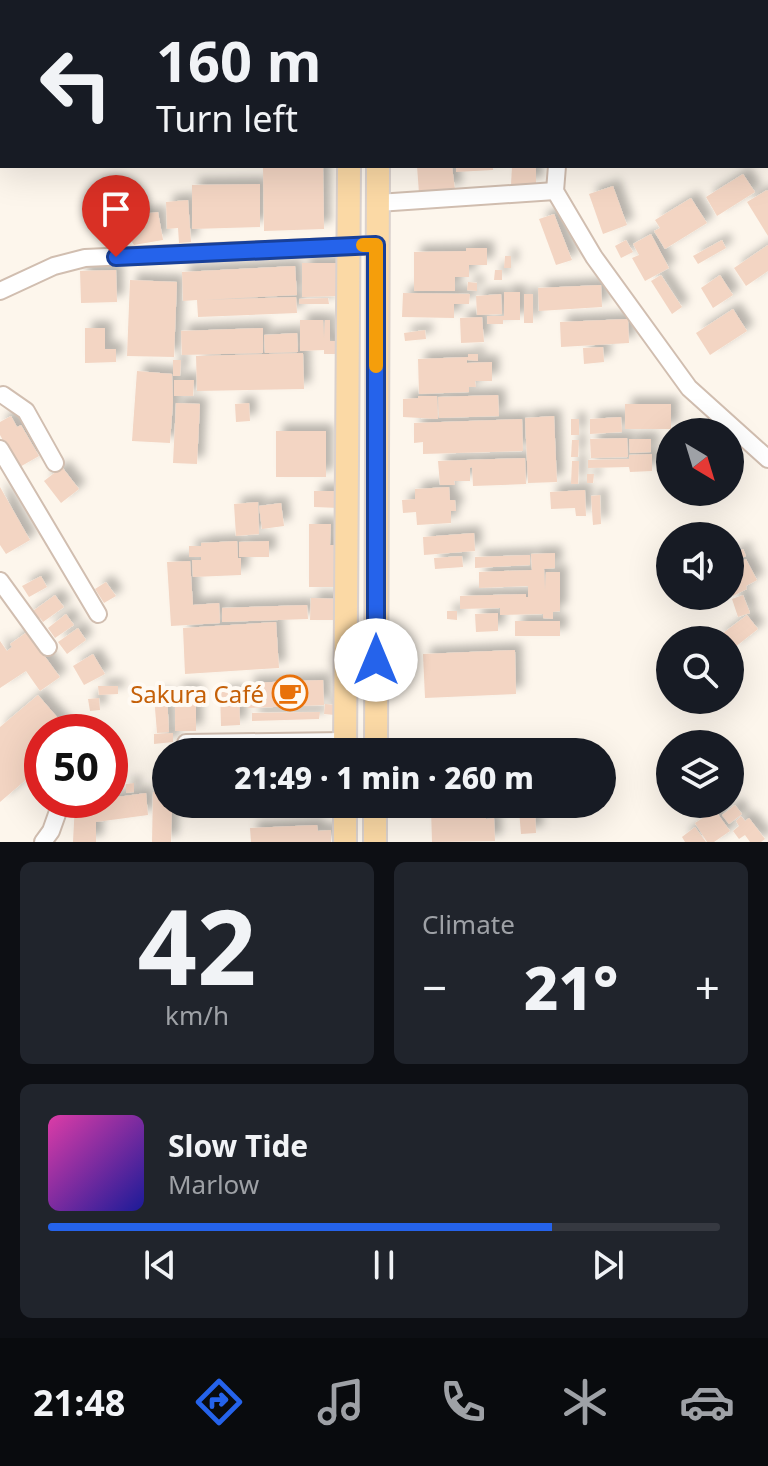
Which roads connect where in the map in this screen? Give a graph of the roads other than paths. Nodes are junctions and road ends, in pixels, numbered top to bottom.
1 (349, 168) edge
2 (378, 168) edge
3 (557, 168) edge
4 (555, 191) junction
5 (378, 203) junction
6 (348, 245) junction
7 (376, 245) junction
8 (0, 291) edge
9 (1, 394) edge
10 (0, 449) edge
11 (768, 459) edge
12 (55, 463) dead end
13 (0, 581) edge
14 (98, 614) dead end
15 (48, 647) dead end
16 (345, 738) edge
17 (376, 738) edge
18 (56, 818) edge
19 (345, 818) edge
20 (375, 818) edge
21 (43, 842) edge
22 (345, 842) edge
23 (375, 842) edge

1 - 6 main road
2 - 5 main road
3 - 4 street
4 - 5 street
4 - 11 street
5 - 7 main road
6 - 7 street
6 - 8 street
6 - 16 main road
7 - 17 main road
9 - 12 street
10 - 14 street
13 - 15 street
18 - 21 street
19 - 22 main road
20 - 23 main road

